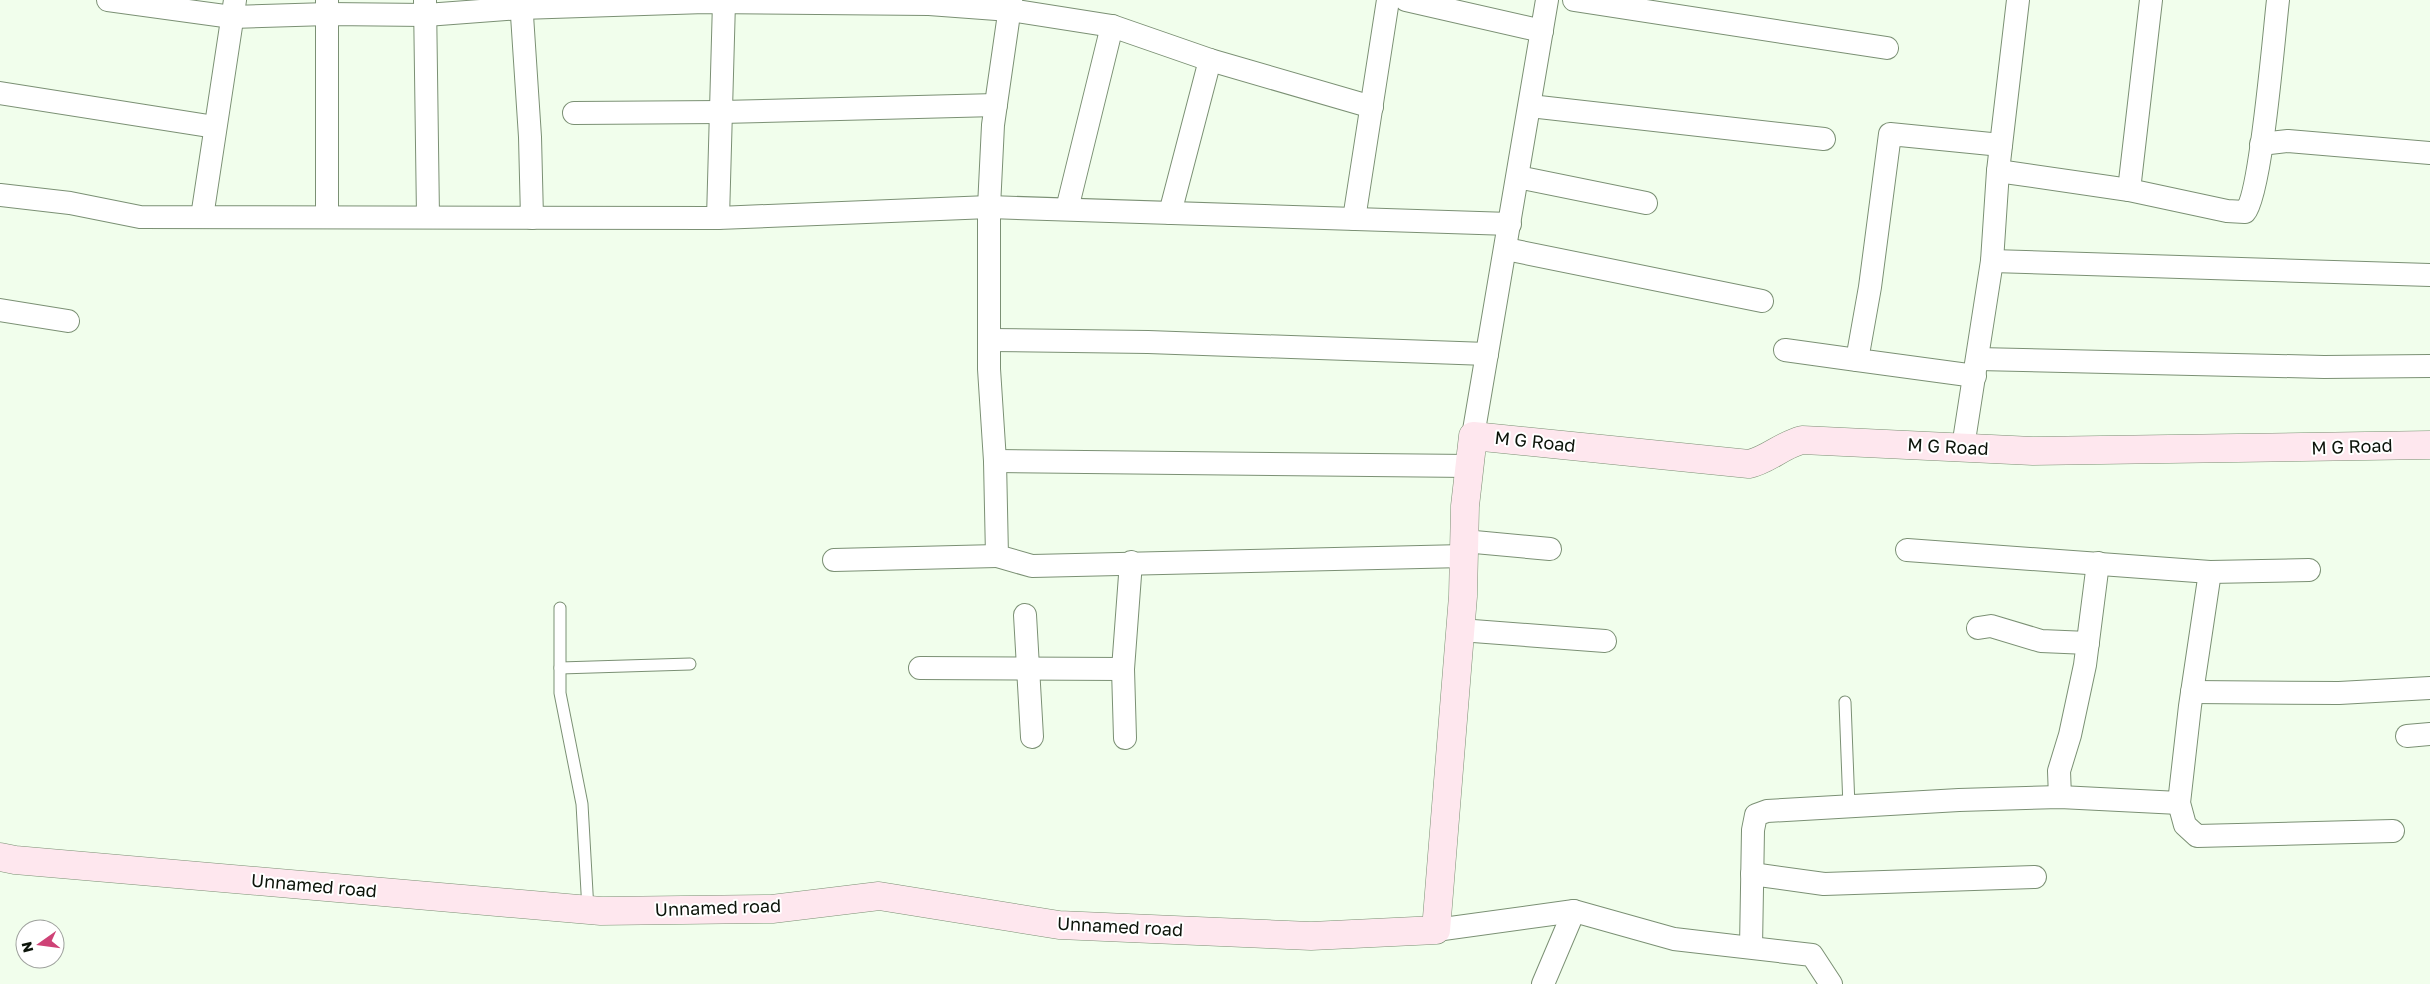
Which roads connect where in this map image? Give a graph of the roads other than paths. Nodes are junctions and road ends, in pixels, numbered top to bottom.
1 (108, 0) edge
2 (1388, 0) edge
3 (1406, 0) edge
4 (1547, 0) edge
5 (1574, 0) edge
6 (2018, 0) edge
7 (2151, 0) edge
8 (2278, 0) edge
9 (625, 2) edge
10 (724, 2) junction
11 (929, 2) edge
12 (521, 4) edge
13 (1010, 5) edge
14 (327, 7) edge
15 (425, 7) edge
16 (234, 8) edge
17 (1112, 26) junction
18 (1542, 31) junction
19 (1887, 48) dead end
20 (1210, 60) junction
21 (0, 93) edge
22 (996, 105) junction
23 (1530, 106) junction
24 (1372, 107) junction
25 (721, 112) junction
26 (574, 114) dead end
27 (215, 127) junction
28 (1824, 139) dead end
29 (2261, 144) junction
30 (2001, 145) junction
31 (2430, 153) edge
32 (1998, 171) junction
33 (1518, 177) junction
34 (2129, 190) junction
35 (0, 194) edge
36 (1646, 203) dead end
37 (989, 207) junction
38 (1067, 209) junction
39 (1170, 213) junction
40 (202, 217) junction
41 (327, 217) junction
42 (428, 217) junction
43 (532, 218) junction
44 (718, 218) junction
45 (1354, 219) junction
46 (1510, 224) junction
47 (1506, 249) junction
48 (1992, 261) junction
49 (2430, 275) edge
50 (1762, 300) dead end
51 (0, 310) edge
52 (68, 321) dead end
53 (989, 340) junction
54 (1785, 350) dead end
55 (1487, 354) junction
56 (1857, 360) junction
57 (2430, 366) edge
58 (1976, 368) junction
59 (1473, 436) junction
60 (2430, 445) edge
61 (1963, 448) junction
62 (995, 462) junction
63 (1470, 466) junction
64 (1464, 548) junction
65 (1550, 549) dead end
66 (1907, 550) dead end
67 (997, 556) junction
68 (834, 560) dead end
69 (1131, 562) junction
70 (2098, 563) junction
71 (2309, 570) dead end
72 (2210, 572) junction
73 (560, 608) dead end
74 (1025, 615) dead end
75 (1978, 628) dead end
76 (1460, 630) junction
77 (1604, 641) dead end
78 (2088, 643) junction
79 (690, 664) dead end
80 (560, 668) junction
81 (920, 668) dead end
82 (1028, 669) junction
83 (1123, 670) junction
84 (2430, 688) edge
85 (2192, 692) junction
86 (1845, 702) dead end
87 (2430, 734) edge
88 (2407, 736) dead end
89 (1032, 737) dead end
90 (1125, 738) dead end
91 (2060, 797) junction
92 (2179, 802) junction
93 (1849, 806) junction
94 (2393, 831) dead end
95 (0, 857) edge
96 (1752, 874) junction
97 (2035, 877) dead end
98 (588, 910) junction
99 (1574, 911) junction
100 (1436, 930) junction
101 (1751, 947) junction
102 (1543, 984) edge
103 (1831, 984) edge

1 - 16 street
2 - 24 street
3 - 18 street
4 - 18 street
5 - 19 street
6 - 30 street
7 - 34 street
8 - 29 street
9 - 10 street
9 - 12 street
10 - 11 street
10 - 25 street
11 - 13 street
12 - 15 street
12 - 43 street
13 - 17 street
13 - 22 street
14 - 15 street
14 - 16 street
14 - 41 street
15 - 42 street
16 - 27 street
17 - 20 street
17 - 38 street
18 - 23 street
20 - 24 street
20 - 39 street
21 - 27 street
22 - 25 street
22 - 37 street
23 - 28 street
23 - 33 street
24 - 45 street
25 - 26 street
25 - 44 street
27 - 40 street
29 - 31 street
29 - 34 street
30 - 32 street
30 - 56 street
32 - 34 street
32 - 48 street
33 - 36 street
33 - 46 street
35 - 40 street
37 - 38 street
37 - 44 street
37 - 53 street
38 - 39 street
39 - 45 street
40 - 41 street
41 - 42 street
42 - 43 street
43 - 44 street
45 - 46 street
46 - 47 street
47 - 50 street
47 - 55 street
48 - 49 street
48 - 58 street
51 - 52 street
53 - 55 street
53 - 62 street
54 - 56 street
55 - 59 street
56 - 58 street
57 - 58 street
58 - 61 street
59 - 61 street, M G Road
59 - 63 street
60 - 61 street, M G Road
62 - 63 street
62 - 67 street
63 - 64 street
64 - 65 street
64 - 69 street
64 - 76 street
66 - 70 street
67 - 68 street
67 - 69 street
69 - 83 street
70 - 72 street
70 - 78 street
71 - 72 street
72 - 85 street
73 - 80 lane
74 - 82 street
75 - 78 street
76 - 77 street
76 - 100 street
78 - 91 street
79 - 80 lane
80 - 98 lane
81 - 82 street
82 - 83 street
82 - 89 street
83 - 90 street
84 - 85 street
85 - 92 street
86 - 93 lane
87 - 88 street
91 - 92 street
91 - 93 street
92 - 94 street
93 - 96 street
95 - 98 street, Unnamed road
96 - 97 street
96 - 101 street
98 - 100 street, Unnamed road
99 - 100 street
99 - 101 street
99 - 102 street
101 - 103 street

